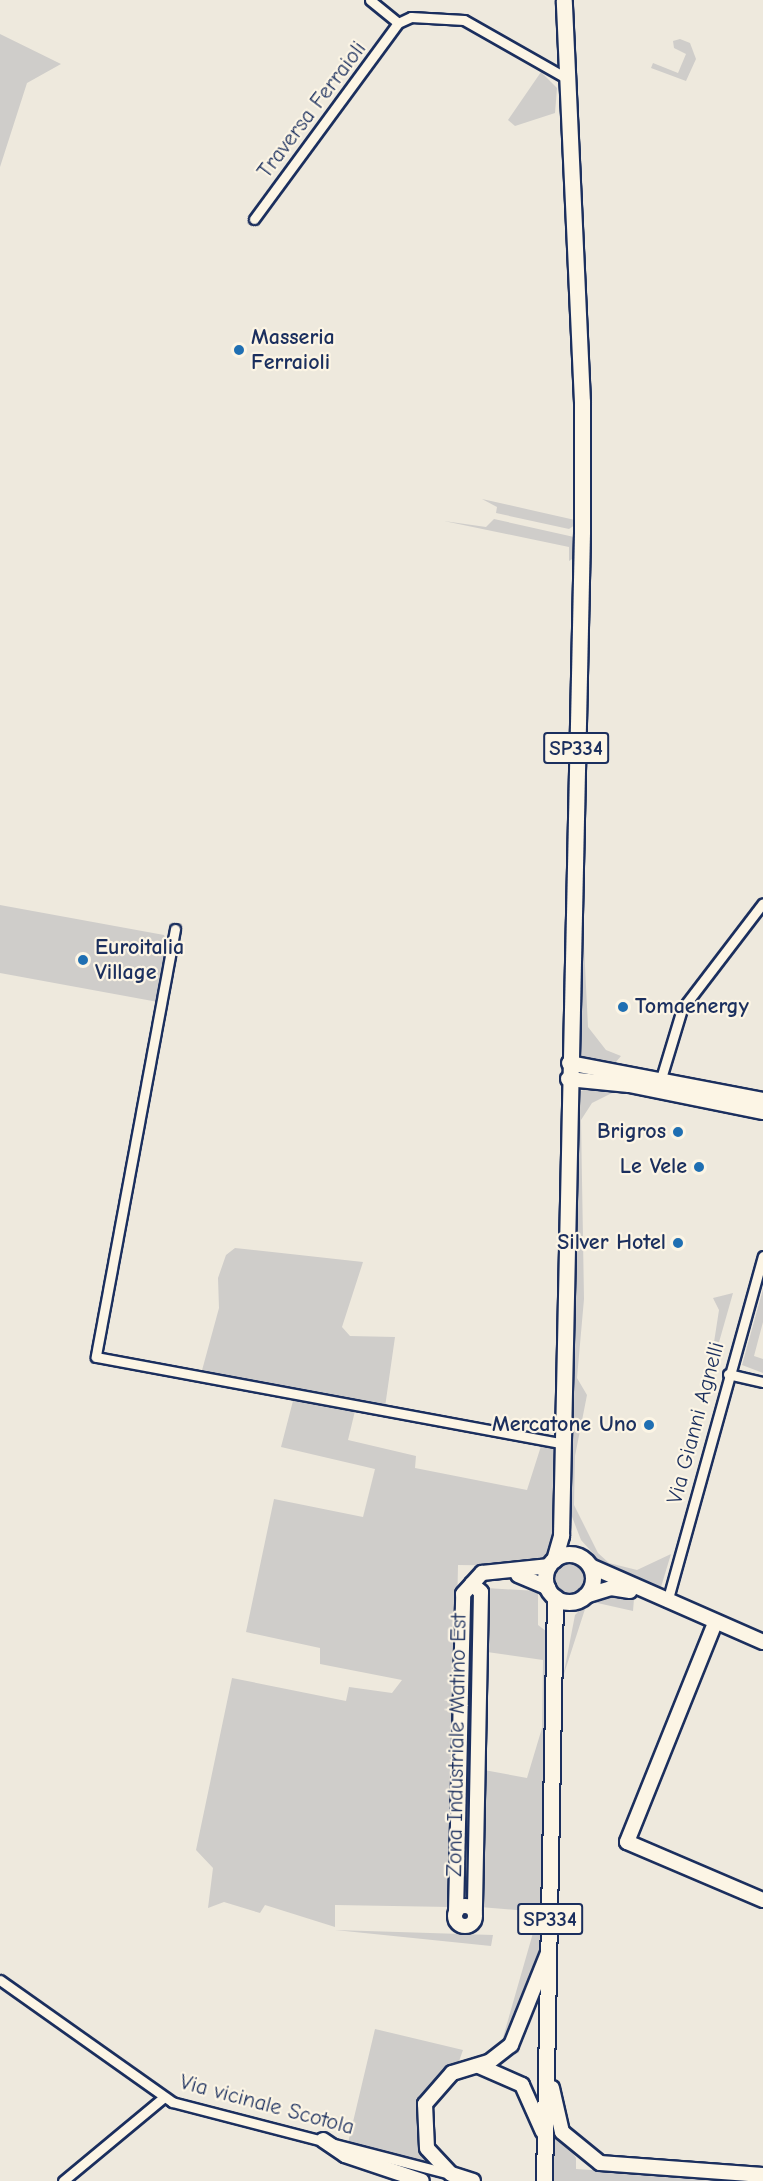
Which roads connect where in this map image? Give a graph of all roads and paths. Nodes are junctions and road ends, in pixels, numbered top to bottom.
1 (370, 0) edge
2 (564, 0) edge
3 (398, 23) junction
4 (568, 79) junction
5 (254, 219) dead end
6 (763, 903) edge
7 (175, 928) dead end
8 (569, 1063) junction
9 (568, 1079) junction
10 (659, 1086) junction
11 (711, 1096) junction
12 (763, 1100) edge
13 (763, 1112) edge
14 (763, 1256) edge
15 (728, 1374) junction
16 (763, 1382) edge
17 (561, 1443) junction
18 (561, 1496) junction
19 (552, 1563) junction
20 (588, 1564) junction
21 (510, 1573) junction
22 (472, 1584) junction
23 (552, 1592) junction
24 (582, 1598) junction
25 (666, 1601) junction
26 (715, 1623) junction
27 (763, 1642) edge
28 (557, 1656) junction
29 (461, 1679) junction
30 (480, 1679) junction
31 (459, 1817) junction
32 (476, 1818) junction
33 (763, 1900) edge
34 (549, 1952) junction
35 (0, 1980) edge
36 (479, 2066) junction
37 (548, 2072) junction
38 (164, 2097) junction
39 (544, 2137) junction
40 (323, 2140) junction
41 (451, 2175) junction
42 (763, 2175) edge
43 (63, 2181) edge
44 (422, 2181) edge
45 (473, 2181) edge
46 (544, 2181) edge

1 - 3 street
2 - 4 main road, SP334
3 - 4 street
3 - 5 street, Traversa Ferraioli
4 - 8 main road, SP334
6 - 10 street
7 - 17 street
8 - 9 main road, SP334
8 - 10 street
9 - 10 street
9 - 17 main road, SP334
10 - 11 street
11 - 12 street
11 - 13 street
14 - 15 street, Via Gianni Agnelli
15 - 16 street
15 - 25 street, Via Gianni Agnelli
17 - 18 main road, SP334
18 - 19 main road, SP334
18 - 20 main road, SP334
19 - 20 main road
19 - 21 street, Zona Industriale Matino Est
19 - 23 main road, SP334
20 - 24 main road, SP334
20 - 25 street
21 - 22 street, Zona Industriale Matino Est
21 - 23 street, Zona Industriale Matino Est
22 - 29 street, Zona Industriale Matino Est
22 - 30 street, Zona Industriale Matino Est
23 - 24 main road
23 - 28 main road, SP334
24 - 25 street
24 - 28 main road, SP334
25 - 26 street
26 - 27 street
26 - 33 street
28 - 34 main road, SP334
29 - 30 street
29 - 31 street, Zona Industriale Matino Est
30 - 32 street, Zona Industriale Matino Est
31 - 32 street
31 - 32 street, Zona Industriale Matino Est
34 - 36 street
34 - 37 main road, SP334
35 - 38 street, Via vicinale Scotola
36 - 39 street
36 - 41 street
37 - 39 main road, SP334
37 - 42 street
38 - 40 street, Via vicinale Scotola
38 - 43 street
39 - 46 main road, SP334
40 - 41 street, Via vicinale Scotola
40 - 44 street
41 - 45 street

